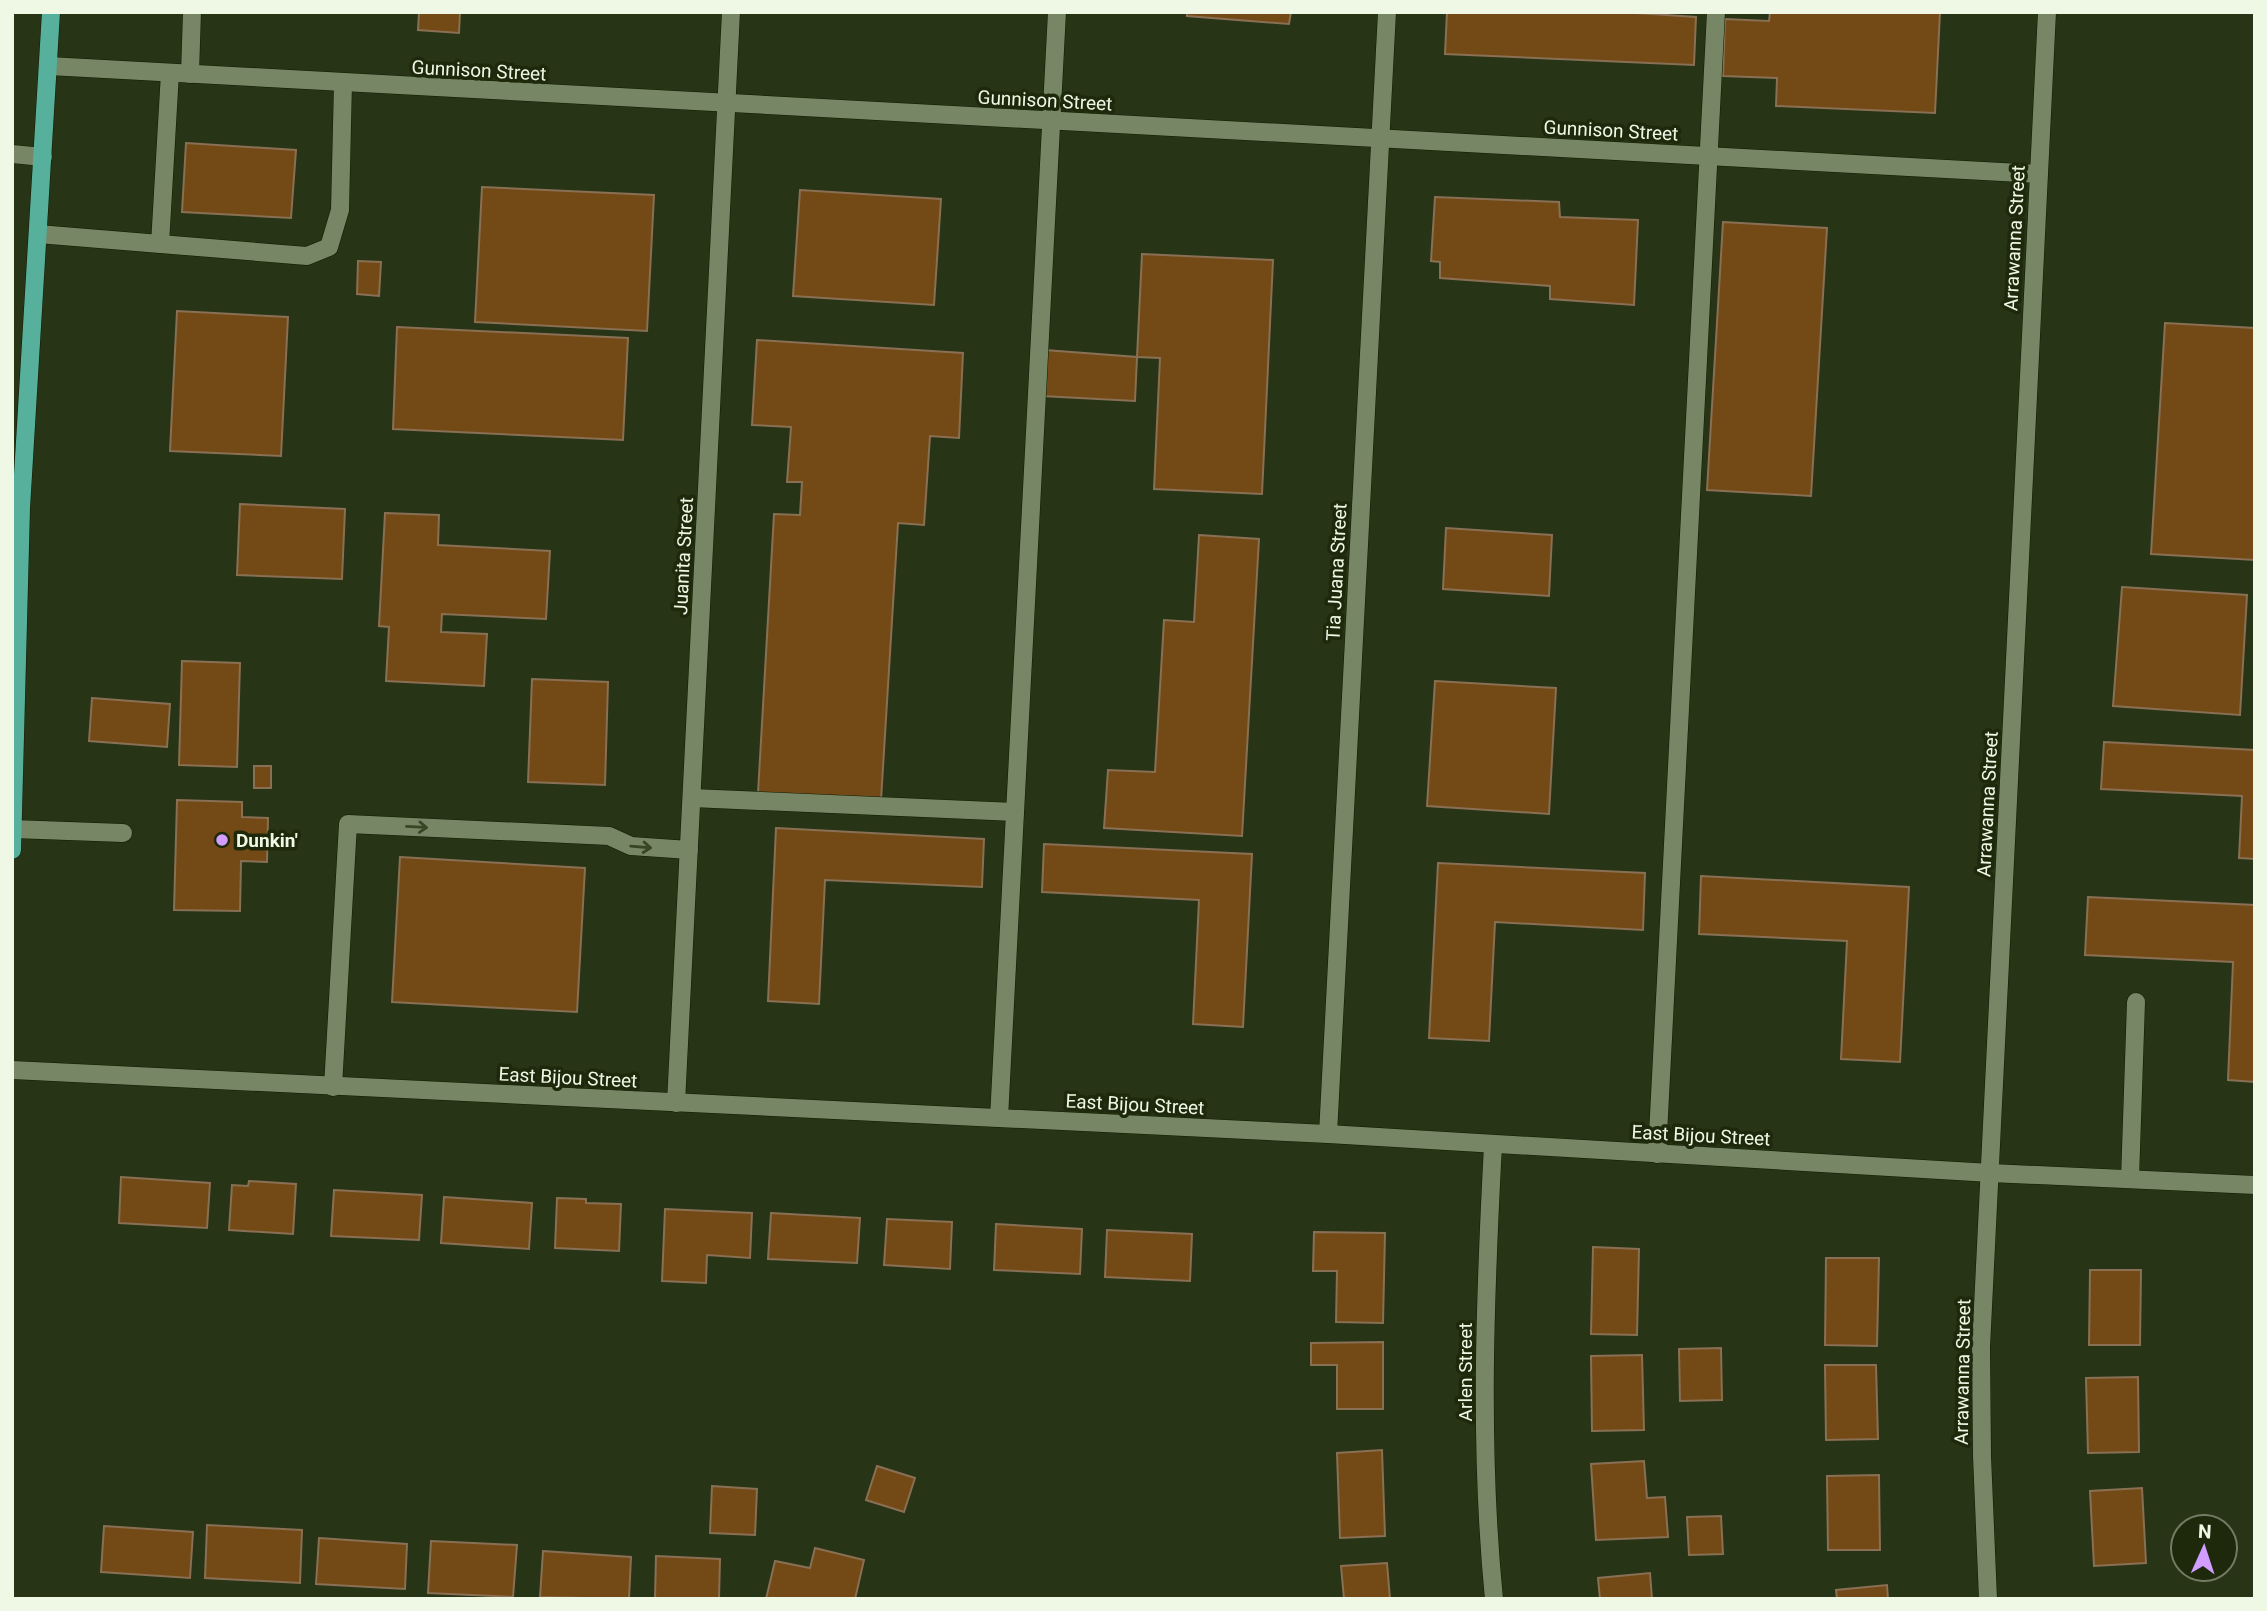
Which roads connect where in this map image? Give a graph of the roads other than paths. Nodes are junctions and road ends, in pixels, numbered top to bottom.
1 (51, 12) edge
2 (192, 12) edge
3 (731, 12) edge
4 (1057, 12) edge
5 (1387, 12) edge
6 (1716, 12) edge
7 (2047, 12) edge
8 (49, 66) junction
9 (170, 73) junction
10 (190, 74) junction
11 (343, 83) junction
12 (726, 104) junction
13 (1050, 121) junction
14 (1381, 139) junction
15 (12, 154) edge
16 (1708, 156) junction
17 (43, 157) junction
18 (2038, 174) junction
19 (38, 234) junction
20 (160, 244) junction
21 (17, 507) edge
22 (692, 798) junction
23 (1015, 811) junction
24 (13, 830) edge
25 (123, 833) dead end
26 (689, 849) junction
27 (12, 850) edge
28 (2136, 1002) dead end
29 (12, 1070) edge
30 (333, 1087) junction
31 (676, 1103) junction
32 (999, 1118) junction
33 (1328, 1134) junction
34 (1493, 1145) junction
35 (1657, 1154) junction
36 (1991, 1173) junction
37 (2130, 1180) junction
38 (2255, 1185) edge
39 (1494, 1599) edge
40 (1988, 1599) edge

1 - 8 main road
2 - 10 street
3 - 12 street, Juanita Street
4 - 13 street
5 - 14 street, Tia Juana Street
6 - 16 street
7 - 18 street, Arrawanna Street
8 - 9 street, Gunnison Street
8 - 17 main road
9 - 10 street, Gunnison Street
9 - 20 street
10 - 11 street, Gunnison Street
11 - 12 street, Gunnison Street
11 - 20 street
12 - 13 street, Gunnison Street
12 - 22 street, Juanita Street
13 - 14 street, Gunnison Street
13 - 23 street
14 - 16 street, Gunnison Street
14 - 33 street, Tia Juana Street
15 - 17 street
16 - 18 street, Gunnison Street
16 - 35 street
17 - 19 main road
18 - 36 street, Arrawanna Street
19 - 20 street
19 - 21 main road
21 - 24 main road
22 - 23 street
22 - 26 street, Juanita Street
23 - 32 street
24 - 25 street
24 - 27 main road
30 -> 26 street
26 - 31 street, Juanita Street
28 - 37 street
29 - 30 street, East Bijou Street
30 - 31 street, East Bijou Street
31 - 32 street, East Bijou Street
32 - 33 street, East Bijou Street
33 - 34 street, East Bijou Street
34 - 35 street, East Bijou Street
34 - 39 street, Arlen Street
35 - 36 street, East Bijou Street
36 - 37 street, East Bijou Street
36 - 40 street, Arrawanna Street
37 - 38 street, East Bijou Street

